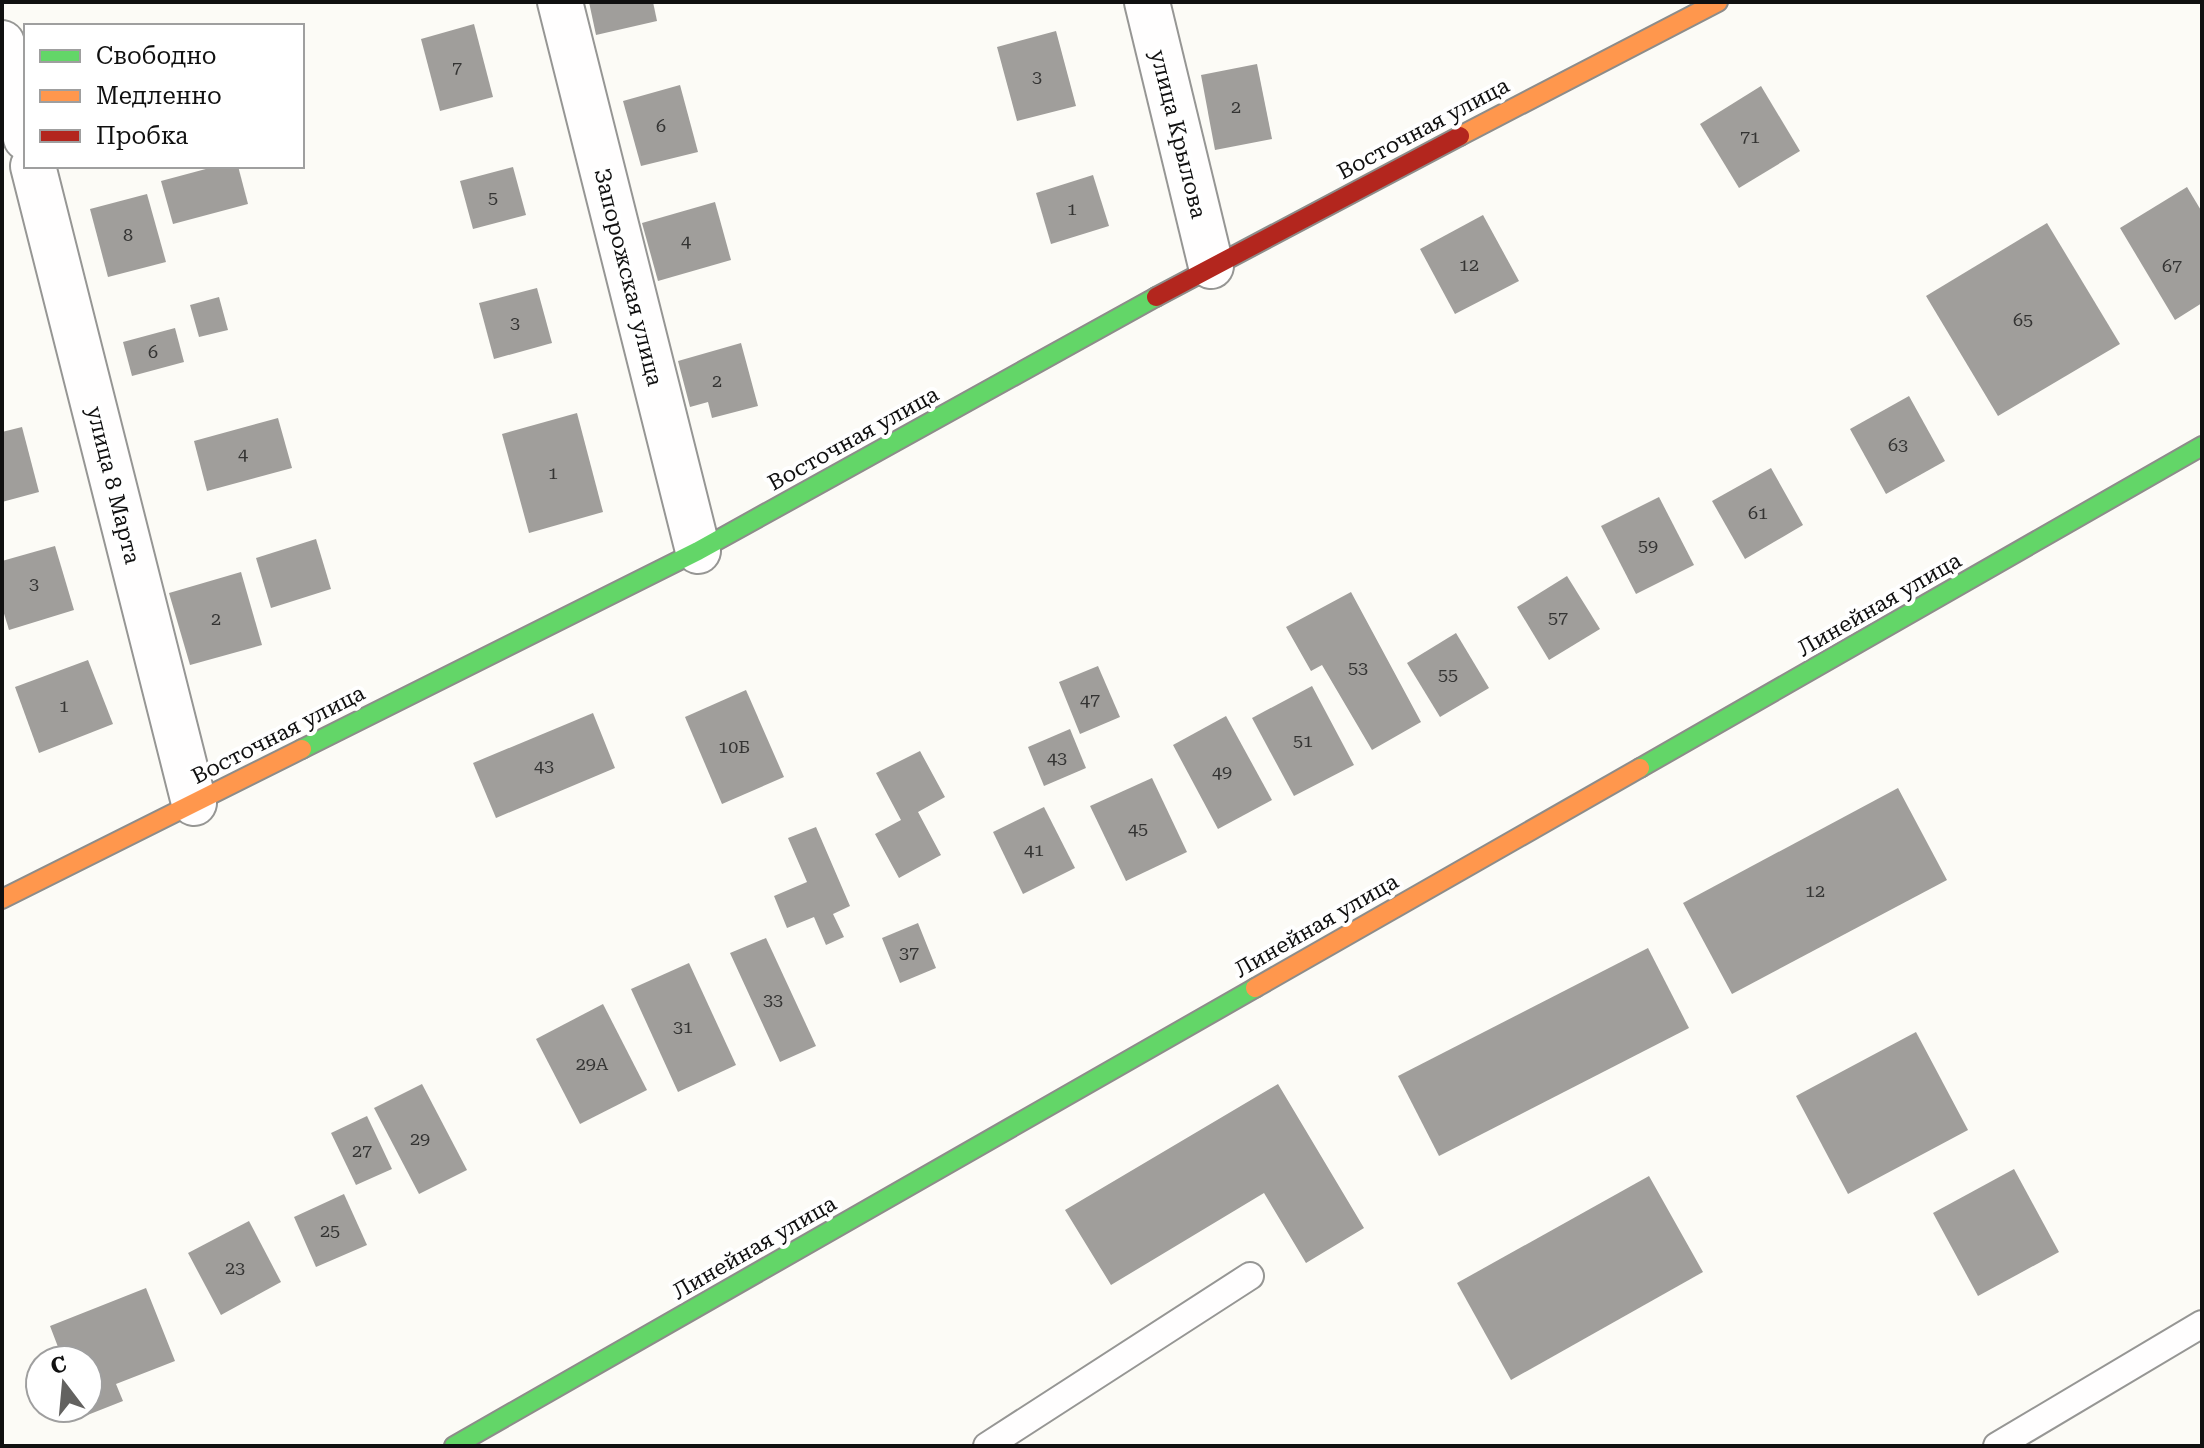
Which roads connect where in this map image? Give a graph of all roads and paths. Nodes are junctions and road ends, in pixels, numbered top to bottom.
1 (560, 2) edge
2 (1147, 2) edge
3 (1707, 5) edge
4 (2, 43) edge
5 (24, 130) edge
6 (34, 168) edge
7 (1211, 266) junction
8 (2202, 446) edge
9 (698, 551) junction
10 (194, 803) junction
11 (2, 899) edge
12 (1250, 1276) dead end
13 (2202, 1324) edge
14 (454, 1446) edge
15 (987, 1446) edge
16 (1997, 1446) edge

1 - 9 street, Запорожская улица
2 - 7 street, улица Крылова
3 - 7 street, Восточная улица
4 - 5 street
6 - 10 street, улица 8 Марта
7 - 9 street, Восточная улица
8 - 14 street, Линейная улица
9 - 10 street, Восточная улица
10 - 11 street, Восточная улица
12 - 15 lane
13 - 16 lane

